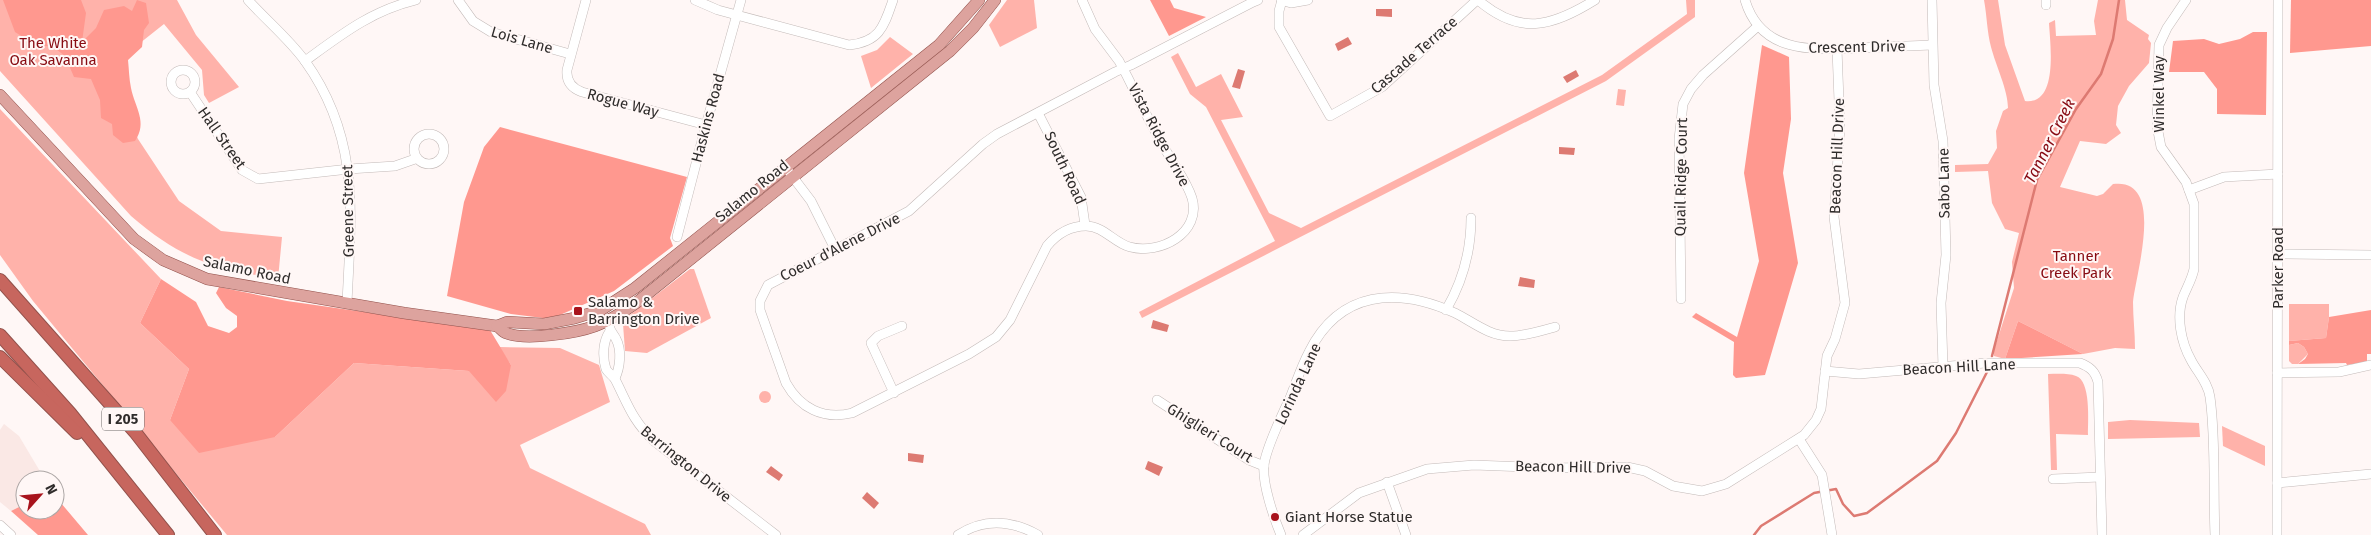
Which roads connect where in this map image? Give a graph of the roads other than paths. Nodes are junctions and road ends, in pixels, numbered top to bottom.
1 (248, 0) edge
2 (416, 0) edge
3 (458, 0) edge
4 (586, 0) edge
5 (695, 0) edge
6 (741, 0) edge
7 (893, 0) edge
8 (979, 0) edge
9 (995, 0) edge
10 (1082, 0) edge
11 (1258, 0) edge
12 (1282, 0) edge
13 (1308, 0) edge
14 (1477, 0) edge
15 (1595, 0) edge
16 (1745, 0) edge
17 (1932, 0) edge
18 (2186, 0) edge
19 (2278, 0) edge
20 (736, 16) junction
21 (1758, 26) junction
22 (1932, 45) junction
23 (1837, 49) junction
24 (570, 54) junction
25 (305, 61) junction
26 (1123, 68) junction
27 (190, 92) dead end
28 (0, 96) edge
29 (1038, 112) junction
30 (706, 125) junction
31 (415, 159) dead end
32 (349, 169) junction
33 (789, 173) junction
34 (2278, 174) junction
35 (2190, 190) junction
36 (1471, 218) dead end
37 (1085, 226) junction
38 (677, 237) dead end
39 (835, 249) junction
40 (2278, 254) junction
41 (2371, 255) edge
42 (0, 271) edge
43 (0, 280) edge
44 (1680, 299) dead end
45 (347, 303) junction
46 (25, 308) junction
47 (601, 310) junction
48 (1446, 310) junction
49 (497, 326) junction
50 (608, 326) junction
51 (902, 326) dead end
52 (1555, 327) dead end
53 (0, 335) edge
54 (0, 357) edge
55 (2371, 365) edge
56 (1943, 367) junction
57 (1825, 370) junction
58 (2277, 372) junction
59 (615, 378) junction
60 (894, 393) junction
61 (1157, 400) dead end
62 (1799, 439) junction
63 (1264, 466) junction
64 (2371, 474) edge
65 (2100, 477) junction
66 (123, 479) junction
67 (2053, 479) dead end
68 (1387, 482) junction
69 (2277, 483) junction
70 (0, 526) edge
71 (766, 532) edge
72 (11, 535) edge
73 (168, 535) edge
74 (215, 535) edge
75 (776, 535) edge
76 (958, 535) edge
77 (1038, 535) edge
78 (1281, 535) edge
79 (1303, 535) edge
80 (1406, 535) edge
81 (1832, 535) edge
82 (2102, 535) edge
83 (2215, 535) edge
84 (2277, 535) edge

1 - 25 street, Greene Street
2 - 25 street
3 - 24 street, Lois Lane
4 - 24 street, Rogue Way
5 - 20 street
6 - 20 street, Haskins Road
7 - 20 street
8 - 33 main road, Salamo Road
9 - 33 main road, Salamo Road
10 - 26 street, Vista Ridge Drive
11 - 26 street, Coeur d'Alene Drive
12 - 13 street
12 - 14 street, Cascade Terrace
14 - 15 street, Cascade Terrace
16 - 21 street, Crescent Drive
17 - 22 street, Sabo Lane
18 - 35 street, Winkel Way
19 - 34 street, Parker Road
20 - 30 street, Haskins Road
21 - 23 street, Crescent Drive
21 - 44 street, Quail Ridge Court
22 - 23 street, Crescent Drive
22 - 56 street, Sabo Lane
23 - 57 street, Beacon Hill Drive
24 - 30 street, Rogue Way
25 - 32 street, Greene Street
26 - 29 street, Coeur d'Alene Drive
26 - 37 street, Vista Ridge Drive
27 - 32 street, Hall Street
28 - 45 main road, Salamo Road
29 - 37 street, South Road
29 - 39 street, Coeur d'Alene Drive
30 - 38 street, Haskins Road
31 - 32 street, Hall Street
32 - 45 street, Greene Street
33 - 39 street
33 - 47 main road, Salamo Road
33 - 50 main road, Salamo Road
34 - 35 street
34 - 40 street, Parker Road
35 - 83 street, Winkel Way
36 - 48 street
37 - 60 street, Coeur d'Alene Drive
39 - 60 street, Coeur d'Alene Drive
40 - 41 street
40 - 58 street, Parker Road
42 - 46 highway
43 - 46 highway, I 205
45 - 49 main road, Salamo Road
46 - 74 highway, I 205
47 - 49 main road, Salamo Road
47 - 50 street
48 - 52 street, Lorinda Lane
48 - 63 street, Lorinda Lane
49 - 50 main road, Salamo Road
50 - 59 street
50 - 59 street, Barrington Drive
51 - 60 street
53 - 66 highway, I 205
54 - 66 highway
55 - 58 street
56 - 57 street, Beacon Hill Lane
56 - 65 street, Beacon Hill Lane
57 - 62 street, Beacon Hill Drive
58 - 69 street, Parker Road
59 - 71 street, Barrington Drive
61 - 63 street, Ghiglieri Court
62 - 68 street, Beacon Hill Drive
62 - 81 street
63 - 78 street, Lorinda Lane
64 - 69 street
65 - 67 street
65 - 82 street
66 - 73 highway, I 205
68 - 79 street, Beacon Hill Drive
68 - 80 street
69 - 84 street, Parker Road
70 - 72 street
71 - 75 street, Barrington Drive
76 - 77 street

